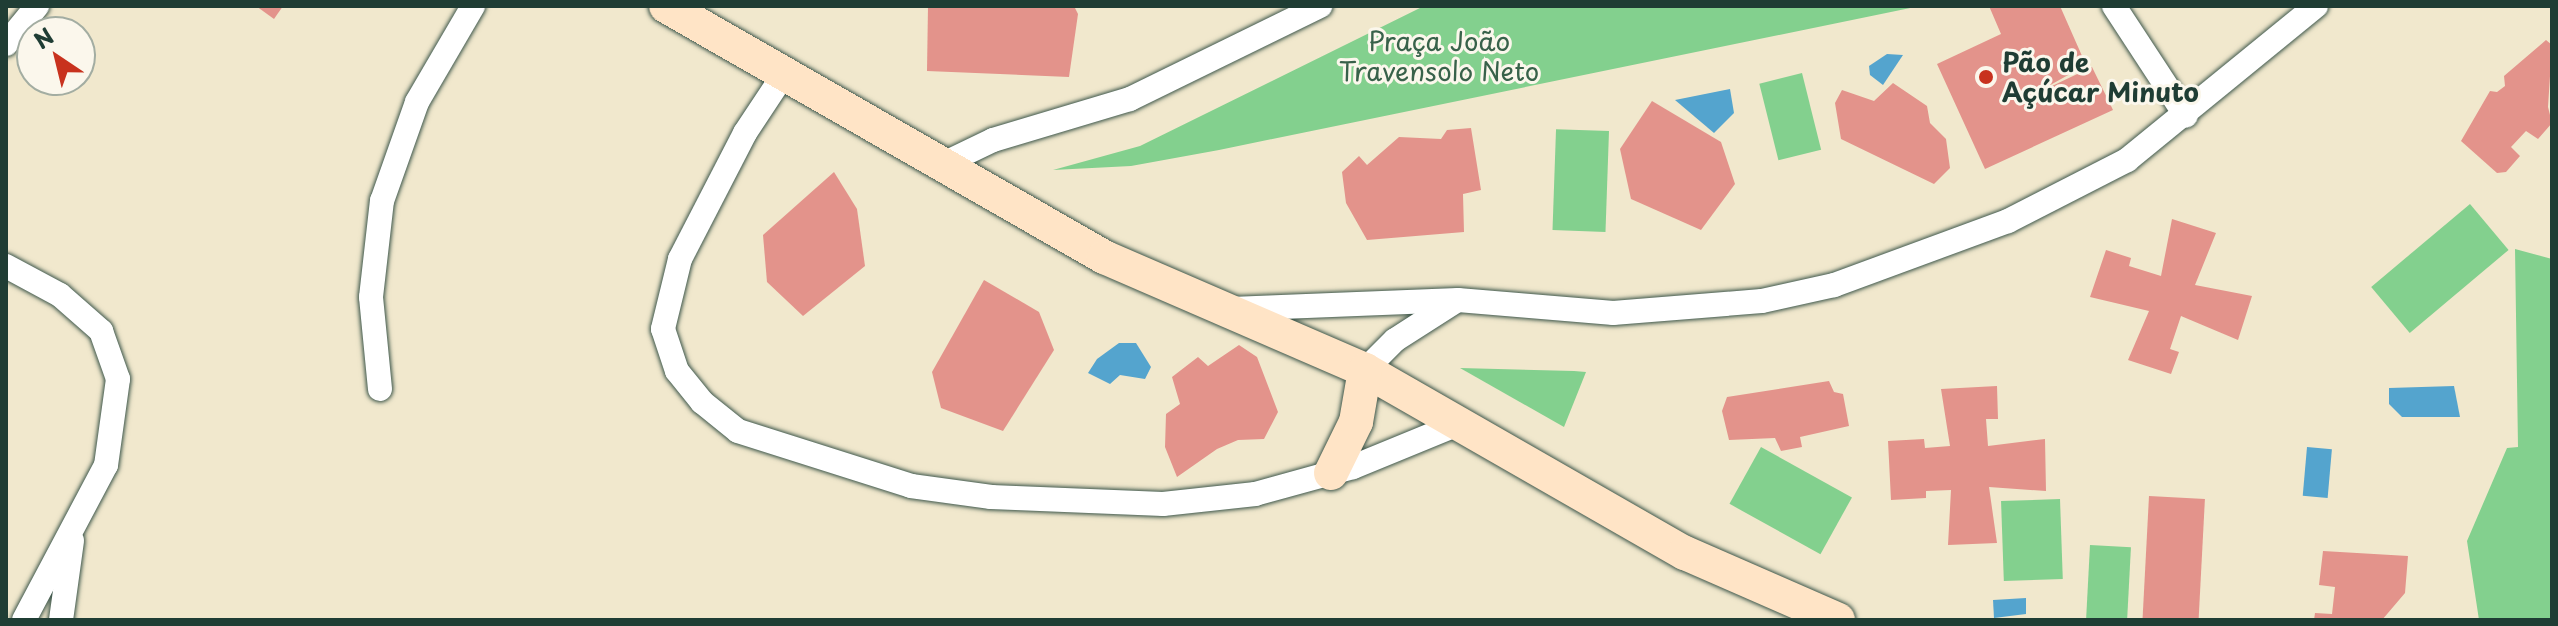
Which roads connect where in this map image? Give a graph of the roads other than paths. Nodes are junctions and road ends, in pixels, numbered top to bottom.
1 (37, 6) edge
2 (473, 6) edge
3 (666, 6) edge
4 (1320, 6) edge
5 (2114, 6) edge
6 (2316, 6) edge
7 (6, 44) edge
8 (782, 77) junction
9 (2186, 116) junction
10 (939, 166) junction
11 (6, 266) edge
12 (1458, 300) junction
13 (1229, 309) junction
14 (1365, 370) junction
15 (380, 389) dead end
16 (1458, 424) junction
17 (1331, 473) junction
18 (75, 523) junction
19 (27, 613) edge
20 (59, 620) edge
21 (1838, 620) edge

1 - 7 street
2 - 15 street
3 - 8 main road
4 - 10 street
5 - 9 street
6 - 9 street
8 - 10 main road
8 - 17 street
9 - 12 street
10 - 13 main road
11 - 18 street
12 - 13 street
12 - 14 street
13 - 14 main road
14 - 16 main road
14 - 17 main road
16 - 17 street
16 - 21 main road
18 - 19 street
18 - 20 street
19 - 20 street

